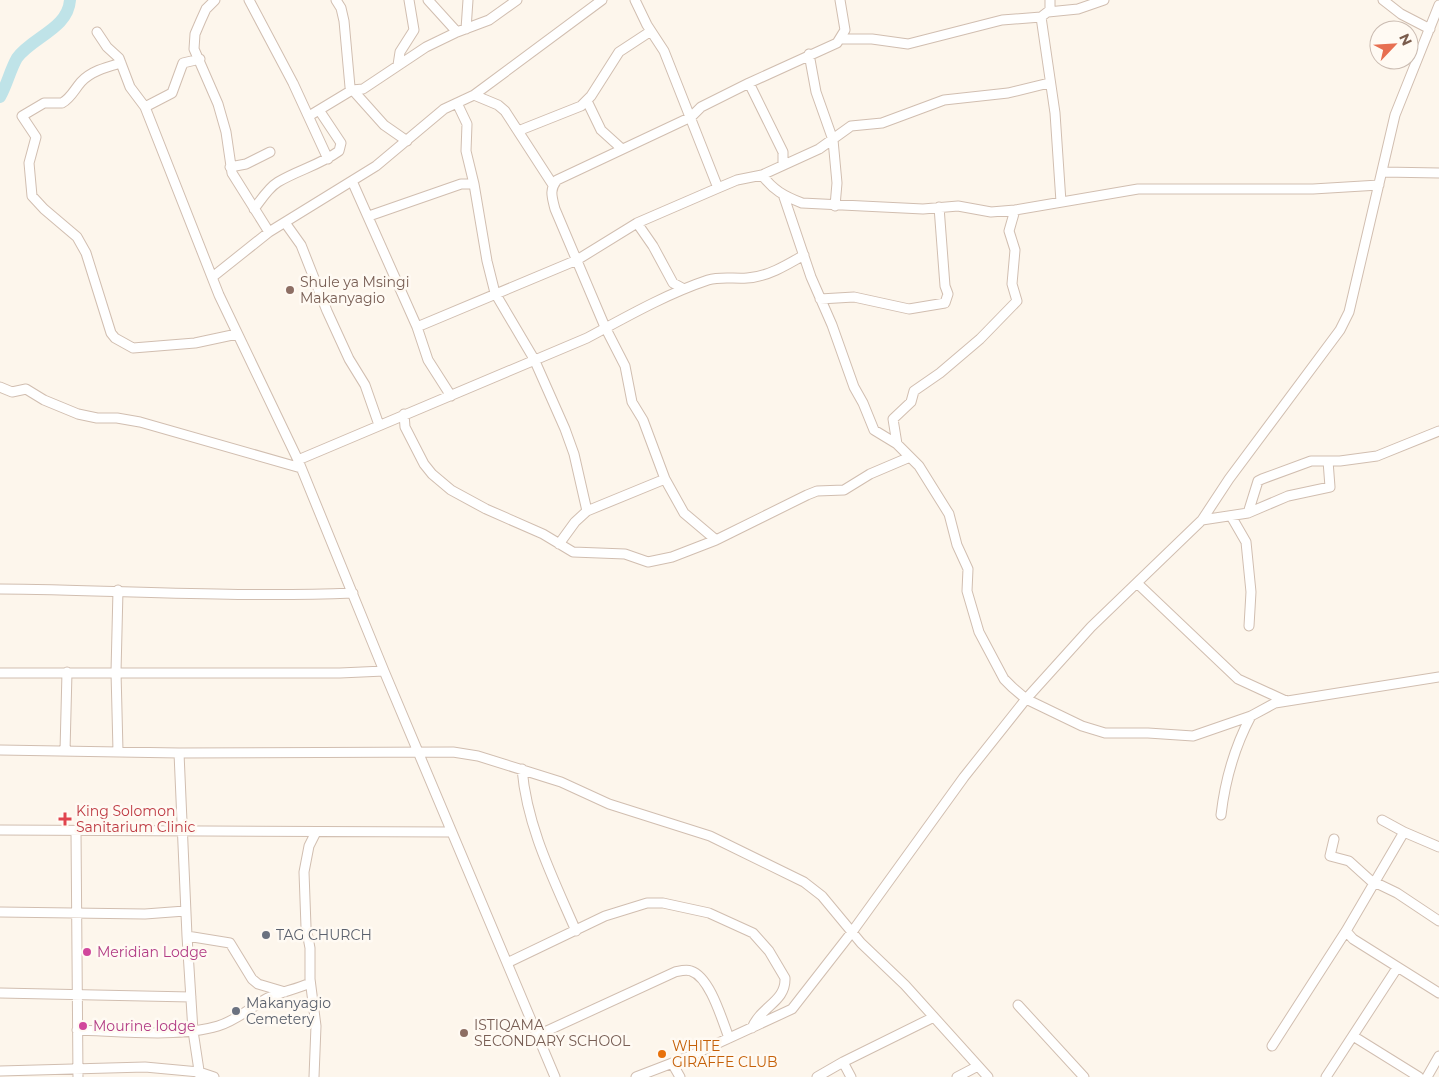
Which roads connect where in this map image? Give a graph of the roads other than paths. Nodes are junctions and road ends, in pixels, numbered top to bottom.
1 (215, 0) edge
2 (249, 0) edge
3 (336, 0) edge
4 (410, 0) edge
5 (428, 0) edge
6 (468, 0) edge
7 (517, 0) edge
8 (602, 0) edge
9 (635, 0) edge
10 (840, 0) edge
11 (1050, 0) edge
12 (1104, 0) edge
13 (1383, 0) edge
14 (1439, 5) edge
15 (1045, 15) junction
16 (1430, 28) junction
17 (462, 30) junction
18 (651, 31) junction
19 (97, 32) dead end
20 (842, 39) junction
21 (809, 54) junction
22 (200, 59) junction
23 (121, 63) junction
24 (398, 65) junction
25 (749, 83) junction
26 (1049, 83) junction
27 (352, 90) junction
28 (474, 95) junction
29 (587, 101) junction
30 (457, 103) junction
31 (145, 107) junction
32 (320, 110) junction
33 (309, 116) junction
34 (690, 116) junction
35 (518, 131) junction
36 (833, 140) junction
37 (407, 141) junction
38 (611, 141) junction
39 (622, 149) junction
40 (270, 152) dead end
41 (604, 157) junction
42 (328, 159) junction
43 (783, 164) junction
44 (230, 167) junction
45 (1383, 172) junction
46 (1439, 173) edge
47 (762, 175) junction
48 (352, 181) junction
49 (474, 184) junction
50 (553, 185) junction
51 (1379, 185) junction
52 (718, 188) junction
53 (784, 197) junction
54 (1061, 202) junction
55 (835, 206) junction
56 (939, 207) junction
57 (254, 209) junction
58 (1015, 210) junction
59 (369, 216) junction
60 (637, 223) junction
61 (286, 224) junction
62 (269, 232) junction
63 (804, 255) junction
64 (577, 260) junction
65 (215, 275) dead end
66 (684, 289) junction
67 (495, 293) junction
68 (820, 299) junction
69 (417, 327) junction
70 (605, 327) junction
71 (237, 334) junction
72 (534, 359) junction
73 (0, 387) edge
74 (451, 396) junction
75 (404, 414) junction
76 (379, 425) junction
77 (1439, 431) edge
78 (897, 444) junction
79 (910, 457) junction
80 (1328, 461) junction
81 (300, 464) junction
82 (665, 479) junction
83 (587, 511) junction
84 (1248, 513) junction
85 (1231, 516) junction
86 (1202, 520) junction
87 (716, 540) junction
88 (559, 544) junction
89 (1137, 583) junction
90 (0, 589) edge
91 (118, 590) junction
92 (353, 593) junction
93 (1248, 626) dead end
94 (384, 671) junction
95 (67, 672) junction
96 (116, 672) junction
97 (0, 673) edge
98 (1439, 677) edge
99 (1026, 698) junction
100 (1286, 701) junction
101 (1251, 716) junction
102 (0, 750) edge
103 (65, 751) junction
104 (418, 751) junction
105 (118, 752) junction
106 (180, 753) junction
107 (522, 769) junction
108 (1221, 815) dead end
109 (1382, 820) dead end
110 (0, 830) edge
111 (76, 832) junction
112 (183, 832) junction
113 (316, 832) junction
114 (451, 832) junction
115 (1404, 832) junction
116 (1334, 839) dead end
117 (1439, 847) edge
118 (1375, 883) junction
119 (185, 910) junction
120 (0, 912) edge
121 (76, 913) junction
122 (1439, 921) edge
123 (576, 931) junction
124 (1346, 931) junction
125 (852, 932) junction
126 (187, 936) junction
127 (506, 962) junction
128 (1397, 968) junction
129 (310, 983) junction
130 (285, 992) junction
131 (0, 993) edge
132 (1439, 993) edge
133 (76, 994) junction
134 (191, 997) junction
135 (1018, 1005) dead end
136 (934, 1017) junction
137 (752, 1028) junction
138 (77, 1030) junction
139 (193, 1031) junction
140 (538, 1035) junction
141 (1353, 1036) junction
142 (729, 1038) junction
143 (1272, 1046) dead end
144 (1439, 1056) edge
145 (843, 1062) junction
146 (672, 1063) junction
147 (978, 1066) junction
148 (0, 1071) edge
149 (77, 1073) edge
150 (199, 1074) edge
151 (214, 1077) edge
152 (314, 1077) edge
153 (555, 1077) edge
154 (636, 1077) edge
155 (680, 1077) edge
156 (817, 1077) edge
157 (851, 1077) edge
158 (957, 1077) edge
159 (988, 1077) edge
160 (1084, 1077) edge
161 (1326, 1077) edge
162 (1418, 1077) edge
163 (1427, 1077) edge

1 - 22 street
2 - 33 street
3 - 27 street
4 - 24 street
5 - 17 street
6 - 17 street
7 - 17 street
8 - 28 street
9 - 18 street
10 - 20 street
11 - 15 street
12 - 15 street
13 - 16 street
14 - 16 street
15 - 20 street
15 - 26 street
16 - 45 street
17 - 24 street
18 - 29 street
18 - 34 street
19 - 23 street
20 - 21 street
21 - 25 street
21 - 36 street
22 - 31 street
22 - 44 street
23 - 31 street
23 - 71 street
24 - 27 street
25 - 34 street
25 - 43 street
26 - 36 street
26 - 54 street
27 - 32 street
27 - 37 street
28 - 30 street
28 - 35 street
29 - 35 street
29 - 38 street
30 - 37 street
30 - 49 street
31 - 71 street
32 - 33 street
32 - 42 street
33 - 42 street
34 - 39 street
34 - 52 street
35 - 50 street
36 - 43 street
36 - 55 street
37 - 48 street
38 - 39 street
38 - 41 street
39 - 41 street
40 - 44 street
41 - 50 street
42 - 57 street
43 - 47 street
44 - 57 street
45 - 46 street
45 - 51 street
47 - 52 street
47 - 53 street
48 - 59 street
48 - 61 street
49 - 59 street
49 - 67 street
50 - 64 street
51 - 54 street
51 - 86 street
52 - 60 street
53 - 55 street
53 - 63 street
54 - 58 street
55 - 56 street
56 - 58 street
56 - 68 street
57 - 62 street
58 - 78 street
59 - 69 street
60 - 64 street
60 - 66 street
61 - 62 street
61 - 76 street
62 - 65 street
63 - 66 street
63 - 68 street
64 - 67 street
64 - 70 street
66 - 70 street
67 - 69 street
67 - 72 street
68 - 78 street
69 - 74 street
70 - 72 street
70 - 82 street
71 - 81 street
72 - 74 street
72 - 83 street
73 - 81 street
74 - 75 street
75 - 76 street
75 - 88 street
76 - 81 street
77 - 80 street
78 - 79 street
79 - 87 street
79 - 99 street
80 - 84 street
80 - 84 street
81 - 92 street
82 - 83 street
82 - 87 street
83 - 88 street
84 - 85 street
85 - 86 street
85 - 93 street
86 - 89 street
87 - 88 street
89 - 99 street
89 - 100 street
90 - 91 street
91 - 92 street
91 - 96 street
92 - 94 street
94 - 96 street
94 - 104 street
95 - 96 street
95 - 97 street
95 - 103 street
96 - 105 street
98 - 100 street
99 - 101 street
99 - 125 street
100 - 101 street
101 - 108 street
102 - 103 street
103 - 105 street
104 - 106 street
104 - 107 street
104 - 114 street
105 - 106 street
106 - 112 street
107 - 123 street
107 - 125 street
109 - 115 street
110 - 111 street
111 - 112 street
111 - 121 street
112 - 113 street
112 - 119 street
113 - 114 street
113 - 129 street
114 - 127 street
115 - 117 street
115 - 118 street
116 - 118 street
118 - 122 street
118 - 124 street
119 - 121 street
119 - 126 street
120 - 121 street
121 - 133 street
123 - 127 street
123 - 137 street
124 - 128 street
124 - 143 street
125 - 136 street
125 - 137 street
126 - 130 street
126 - 134 street
127 - 140 street
128 - 132 street
128 - 141 street
129 - 130 street
129 - 152 street
130 - 139 street
131 - 133 street
133 - 134 street
133 - 138 street
134 - 139 street
135 - 160 street
136 - 145 street
136 - 147 street
137 - 142 street
138 - 139 street
138 - 149 street
139 - 150 street
140 - 142 street
140 - 153 street
141 - 161 street
141 - 162 street
142 - 146 street
144 - 163 street
145 - 156 street
145 - 157 street
146 - 154 street
146 - 155 street
147 - 158 street
147 - 159 street
148 - 149 street
149 - 150 street
150 - 151 street

